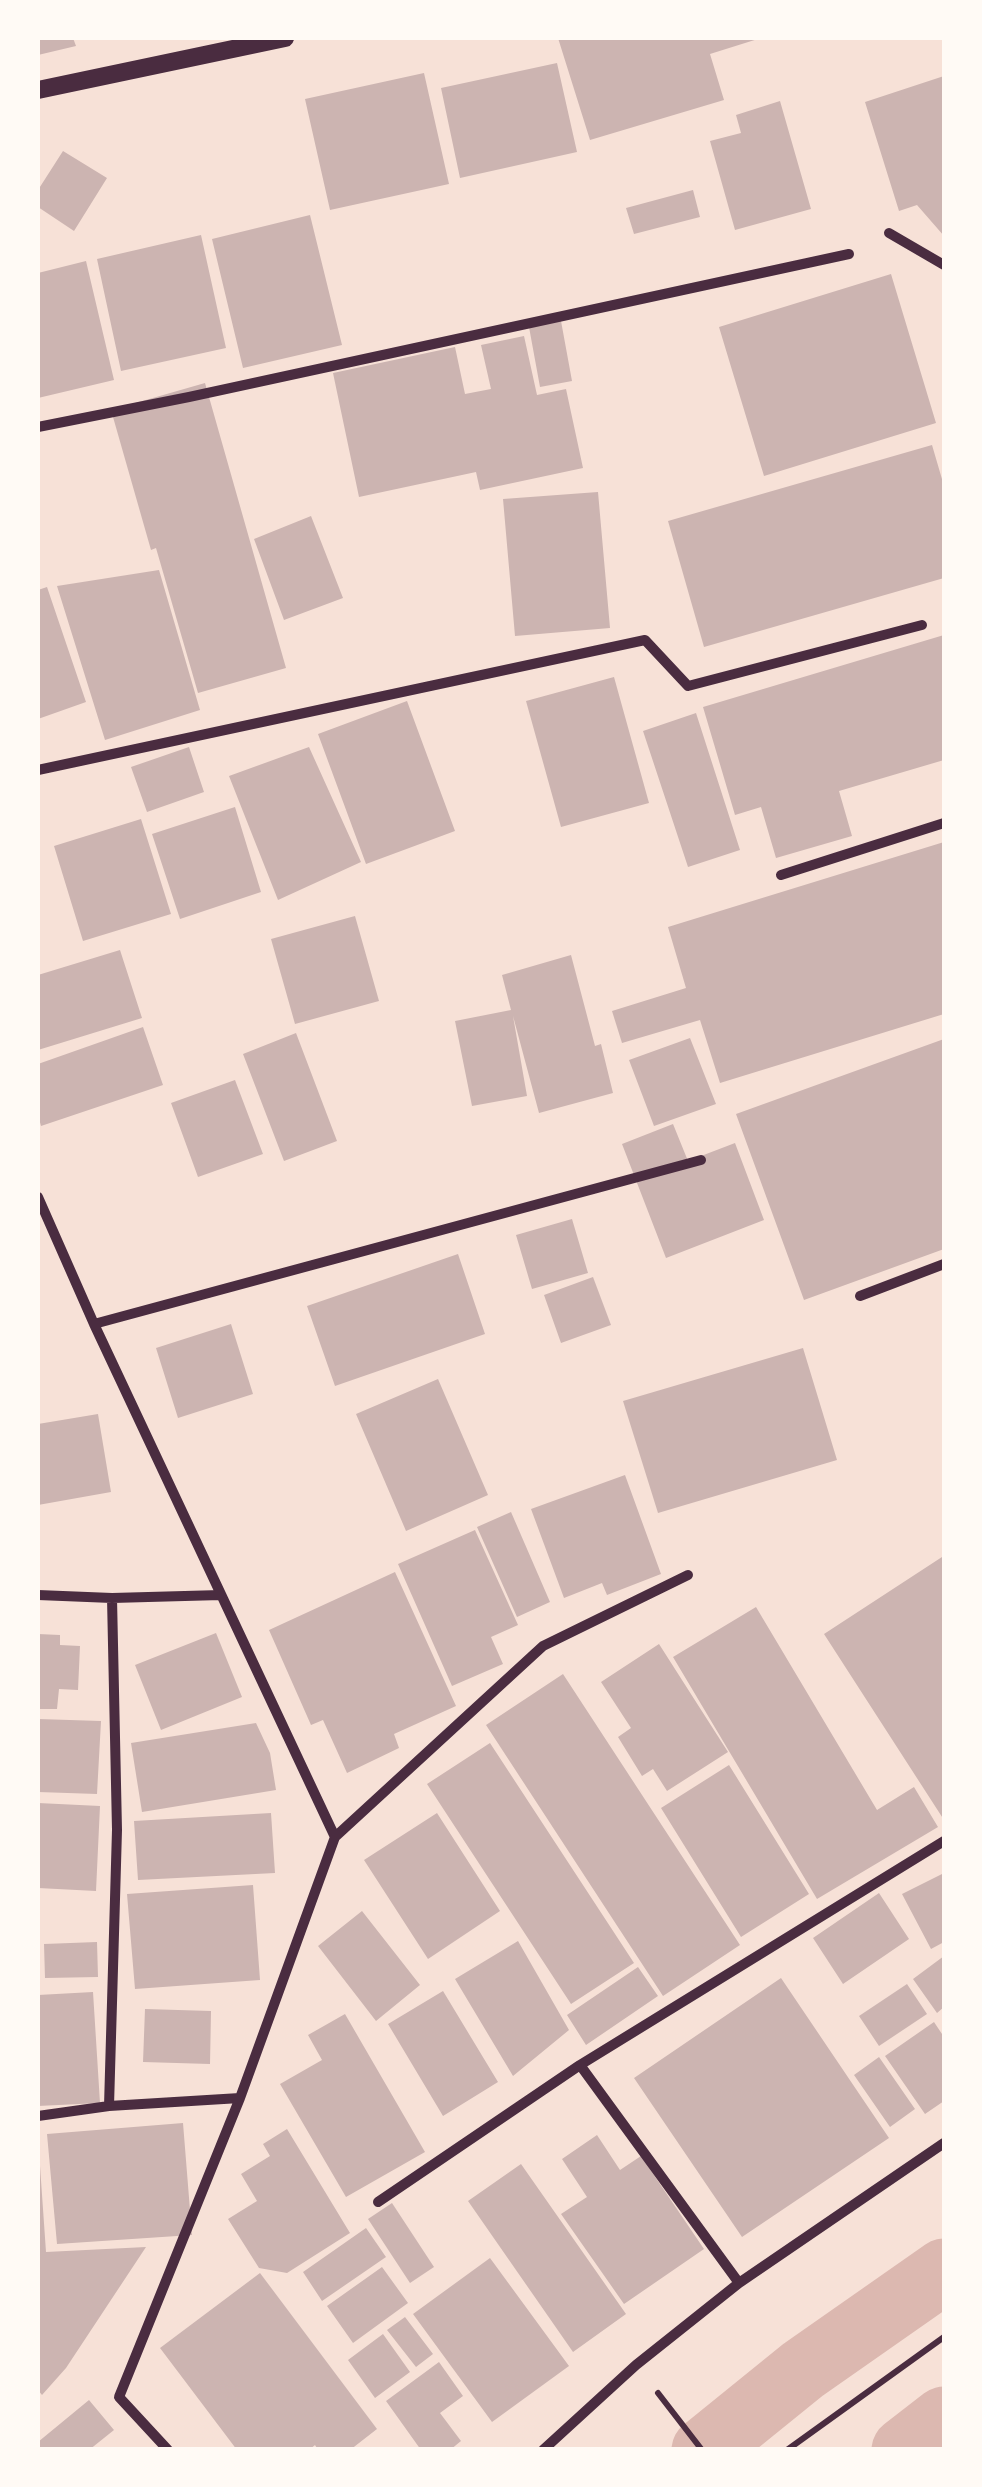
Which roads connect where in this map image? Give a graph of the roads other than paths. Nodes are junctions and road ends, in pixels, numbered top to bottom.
1 (285, 38) edge
2 (38, 90) edge
3 (889, 233) dead end
4 (849, 254) dead end
5 (944, 265) edge
6 (38, 426) edge
7 (922, 626) dead end
8 (38, 770) edge
9 (944, 823) edge
10 (781, 874) dead end
11 (701, 1160) dead end
12 (38, 1197) edge
13 (944, 1264) edge
14 (860, 1296) dead end
15 (94, 1324) junction
16 (688, 1575) dead end
17 (38, 1595) edge
18 (222, 1596) junction
19 (112, 1598) junction
20 (335, 1837) junction
21 (944, 1841) edge
22 (580, 2065) junction
23 (240, 2098) junction
24 (109, 2106) junction
25 (38, 2116) edge
26 (944, 2143) edge
27 (378, 2202) dead end
28 (739, 2283) junction
29 (168, 2450) edge
30 (543, 2450) edge

1 - 2 street
3 - 5 street
4 - 6 street
7 - 8 street
9 - 10 street
11 - 15 street
12 - 15 street
13 - 14 street
15 - 18 street
16 - 20 street
17 - 19 street
18 - 19 street
18 - 20 street
19 - 24 street
20 - 23 street
21 - 22 street
22 - 27 street
22 - 28 street
23 - 24 street
23 - 29 street
24 - 25 street
26 - 28 street
28 - 30 street

